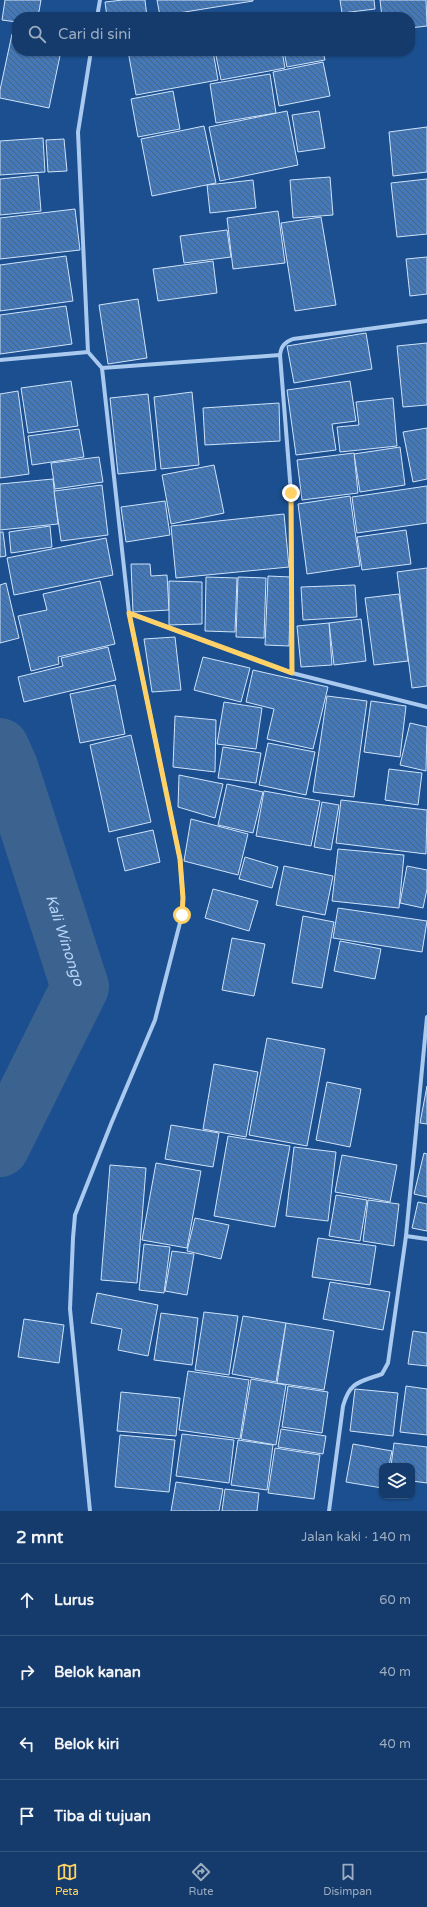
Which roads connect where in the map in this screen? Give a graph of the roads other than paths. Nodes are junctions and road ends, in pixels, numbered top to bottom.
1 (100, 0) edge
2 (98, 12) edge
3 (90, 56) edge
4 (427, 321) edge
5 (88, 352) junction
6 (280, 355) junction
7 (0, 360) edge
8 (102, 368) junction
9 (129, 613) junction
10 (292, 673) junction
11 (427, 707) edge
12 (427, 1017) edge
13 (406, 1236) junction
14 (427, 1239) edge
15 (90, 1511) edge
16 (329, 1511) edge

1 - 2 street
3 - 5 street
4 - 6 street
5 - 7 street
5 - 8 street
6 - 8 street
6 - 10 street
8 - 9 street
9 - 10 street
9 - 15 street
10 - 11 street
12 - 13 street
13 - 14 street
13 - 16 street

